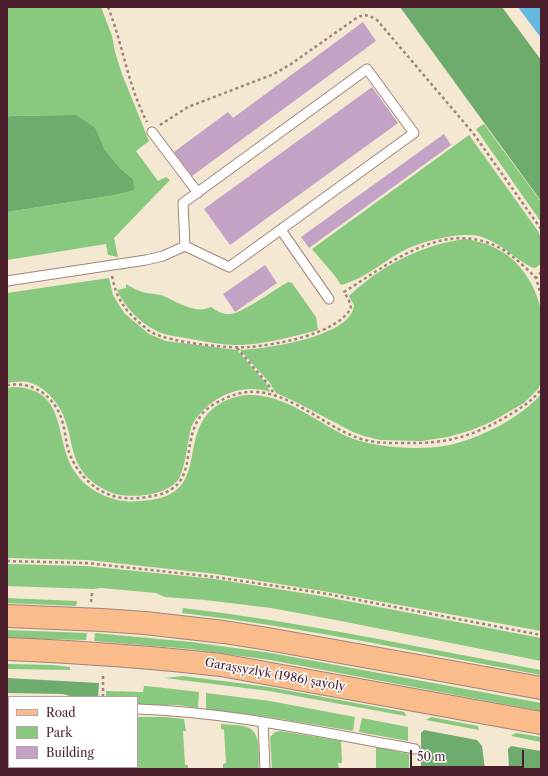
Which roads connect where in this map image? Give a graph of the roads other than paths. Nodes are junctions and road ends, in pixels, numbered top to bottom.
1 (152, 132) dead end
2 (198, 193) junction
3 (281, 230) junction
4 (185, 246) junction
5 (7, 281) edge
6 (330, 299) dead end
7 (7, 616) edge
8 (7, 649) edge
9 (541, 688) edge
10 (138, 710) edge
11 (263, 722) junction
12 (541, 723) edge
13 (415, 749) dead end
14 (265, 769) edge

1 - 2 lane
2 - 3 lane
2 - 4 lane
3 - 4 lane
3 - 6 lane
4 - 5 lane
7 - 9 main road
8 - 12 main road, Garaşsyzlyk (1986) şaýoly
10 - 11 lane
11 - 13 lane
11 - 14 lane

